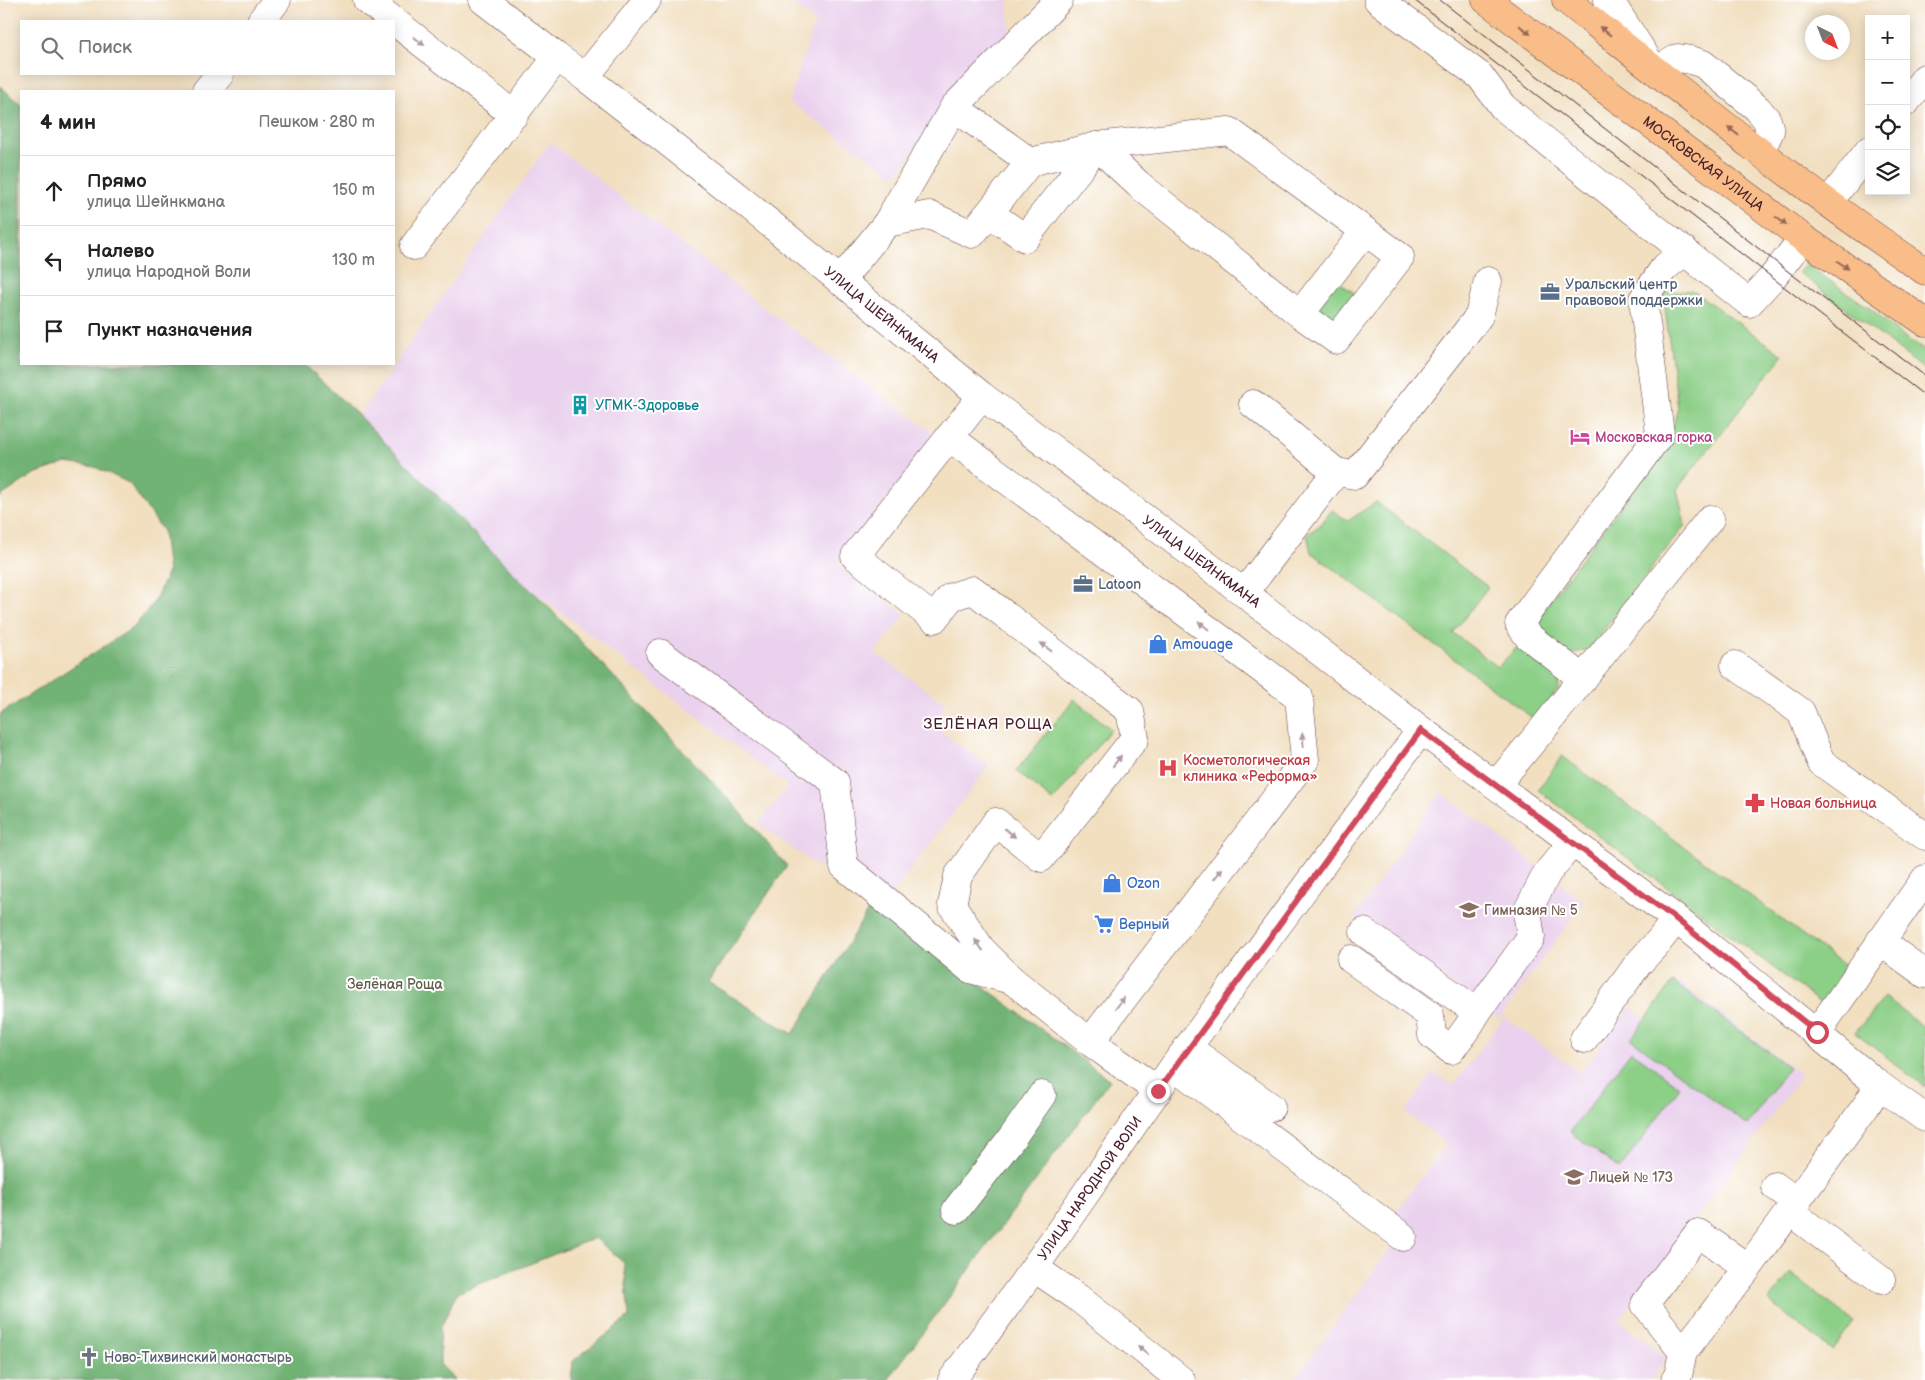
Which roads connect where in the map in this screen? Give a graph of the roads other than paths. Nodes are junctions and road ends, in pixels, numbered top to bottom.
1 (277, 0) edge
2 (367, 0) edge
3 (483, 0) edge
4 (647, 0) edge
5 (1059, 0) edge
6 (1378, 0) edge
7 (1486, 0) edge
8 (1566, 0) edge
9 (1608, 0) edge
10 (262, 20) edge
11 (393, 20) edge
12 (395, 22) edge
13 (557, 57) junction
14 (1655, 71) junction
15 (219, 75) edge
16 (585, 77) junction
17 (1925, 78) edge
18 (207, 90) edge
19 (1910, 97) edge
20 (954, 107) junction
21 (514, 115) junction
22 (1097, 146) junction
23 (1865, 155) edge
24 (1030, 162) junction
25 (1828, 203) junction
26 (990, 214) junction
27 (886, 223) junction
28 (1365, 231) junction
29 (1803, 238) junction
30 (414, 246) dead end
31 (1685, 251) junction
32 (1925, 271) edge
33 (840, 281) junction
34 (1488, 281) dead end
35 (1300, 314) junction
36 (1925, 322) edge
37 (982, 396) junction
38 (1253, 404) dead end
39 (949, 437) junction
40 (1336, 472) junction
41 (1710, 519) dead end
42 (1244, 593) junction
43 (660, 653) dead end
44 (1735, 665) dead end
45 (1582, 679) junction
46 (1421, 730) junction
47 (1496, 785) junction
48 (1925, 836) edge
49 (1572, 843) junction
50 (1925, 879) edge
51 (1676, 919) junction
52 (1364, 932) dead end
53 (1880, 941) junction
54 (1350, 959) dead end
55 (1925, 974) edge
56 (1012, 980) junction
57 (1476, 1012) junction
58 (1817, 1032) junction
59 (1584, 1039) dead end
60 (1090, 1042) junction
61 (1181, 1057) junction
62 (1879, 1084) junction
63 (1158, 1091) junction
64 (1042, 1095) dead end
65 (1271, 1107) dead end
66 (1925, 1118) edge
67 (1787, 1200) junction
68 (956, 1210) dead end
69 (1403, 1237) dead end
70 (1034, 1268) junction
71 (1748, 1268) junction
72 (1881, 1280) dead end
73 (1680, 1372) edge
74 (952, 1380) edge
75 (1181, 1380) edge

1 - 10 street
2 -> 11 street
3 - 13 street, УЛИЦА ШЕЙНКМАНА
4 - 16 street
5 - 20 street
6 - 31 street
7 -> 29 main road, МОСКОВСКАЯ УЛИЦА
14 -> 8 main road
9 - 14 street
12 -> 21 street
13 - 16 street, УЛИЦА ШЕЙНКМАНА
13 - 21 street
14 - 25 main road
15 - 18 street
16 - 33 street, УЛИЦА ШЕЙНКМАНА
17 - 19 street
20 - 24 street
20 - 27 street
21 - 30 street
22 - 24 street
22 - 26 street
22 - 28 street
22 - 35 street
23 - 25 street
24 - 26 street
25 - 29 main road
25 - 32 main road
26 - 27 street
27 - 33 street
28 - 35 street
28 - 35 street
29 - 31 street
29 -> 36 main road, МОСКОВСКАЯ УЛИЦА
31 - 45 street
33 - 37 street, УЛИЦА ШЕЙНКМАНА
34 - 40 street
37 - 39 street
37 - 42 street, УЛИЦА ШЕЙНКМАНА
38 - 40 street
56 -> 39 street
60 -> 39 street
40 - 42 street
41 - 45 street
42 - 46 street, УЛИЦА ШЕЙНКМАНА
43 - 56 street
44 - 48 street
45 - 47 street
46 - 47 street, УЛИЦА ШЕЙНКМАНА
46 - 61 street, УЛИЦА НАРОДНОЙ ВОЛИ
47 - 49 street, УЛИЦА ШЕЙНКМАНА
49 - 51 street, УЛИЦА ШЕЙНКМАНА
49 - 57 street
50 - 53 street
51 - 58 street, УЛИЦА ШЕЙНКМАНА
51 - 59 street
52 - 57 street
53 - 55 street
53 - 58 street
54 - 57 street
56 - 60 street
58 - 62 street, УЛИЦА ШЕЙНКМАНА
60 - 63 street
61 - 63 street, УЛИЦА НАРОДНОЙ ВОЛИ
61 - 65 street
61 - 69 street
62 - 66 street, УЛИЦА ШЕЙНКМАНА
62 - 67 street
63 - 70 street, УЛИЦА НАРОДНОЙ ВОЛИ
64 - 68 street
67 - 71 street
67 - 72 street
70 - 74 street, УЛИЦА НАРОДНОЙ ВОЛИ
75 -> 70 street
71 - 73 street
71 - 73 street

